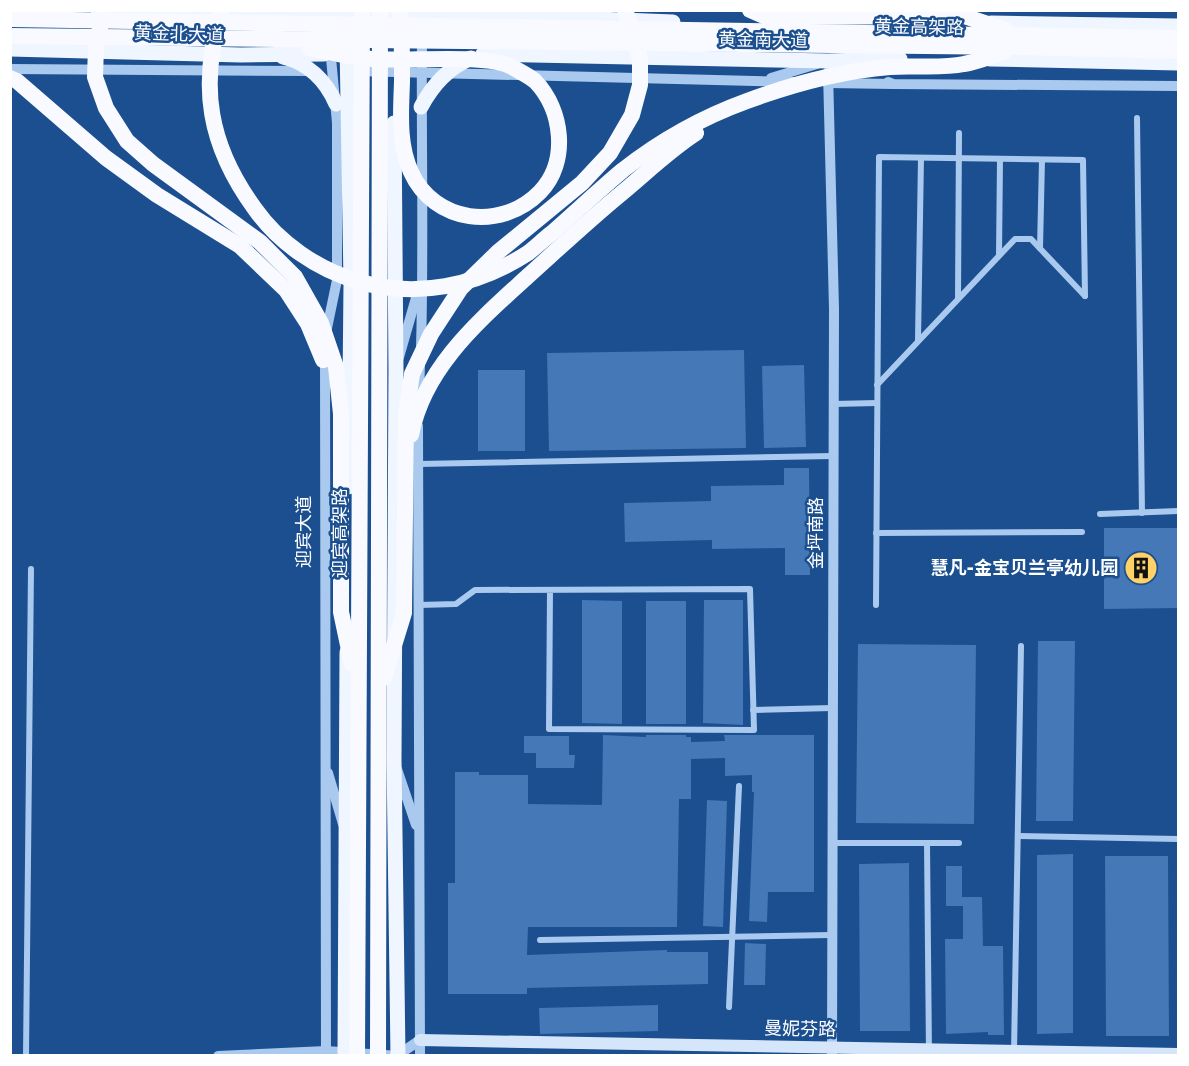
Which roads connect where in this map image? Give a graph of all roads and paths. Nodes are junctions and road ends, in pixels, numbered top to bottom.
1 (98, 10) edge
2 (108, 10) edge
3 (222, 10) edge
4 (380, 10) edge
5 (399, 10) edge
6 (625, 10) edge
7 (741, 10) edge
8 (750, 10) edge
9 (889, 10) edge
10 (352, 11) edge
11 (394, 11) edge
12 (422, 11) edge
13 (766, 11) edge
14 (270, 12) edge
15 (327, 12) edge
16 (465, 12) edge
17 (496, 12) edge
18 (829, 14) edge
19 (955, 17) edge
20 (10, 20) edge
21 (1179, 26) edge
22 (10, 36) edge
23 (1179, 38) edge
24 (1020, 41) junction
25 (266, 47) junction
26 (10, 49) edge
27 (1179, 51) edge
28 (394, 52) junction
29 (422, 53) junction
30 (339, 54) junction
31 (481, 54) junction
32 (828, 61) junction
33 (1179, 63) edge
34 (10, 69) edge
35 (312, 71) junction
36 (340, 71) junction
37 (394, 72) junction
38 (421, 72) junction
39 (448, 72) junction
40 (10, 78) edge
41 (761, 81) junction
42 (829, 83) junction
43 (893, 84) junction
44 (1179, 86) edge
45 (746, 101) junction
46 (336, 104) junction
47 (421, 107) junction
48 (1137, 118) dead end
49 (959, 133) dead end
50 (921, 158) junction
51 (959, 158) junction
52 (1000, 159) junction
53 (1042, 160) junction
54 (1040, 248) junction
55 (999, 255) junction
56 (423, 274) junction
57 (958, 299) junction
58 (918, 341) junction
59 (396, 369) junction
60 (877, 385) junction
61 (877, 403) junction
62 (833, 404) junction
63 (341, 414) junction
64 (833, 456) junction
65 (411, 464) junction
66 (1179, 511) edge
67 (1142, 513) junction
68 (1100, 514) dead end
69 (1082, 532) dead end
70 (876, 533) junction
71 (31, 569) dead end
72 (550, 590) junction
73 (418, 604) junction
74 (876, 605) dead end
75 (1021, 646) dead end
76 (359, 696) junction
77 (379, 696) junction
78 (832, 708) junction
79 (753, 710) junction
80 (394, 760) junction
81 (324, 761) junction
82 (739, 786) dead end
83 (419, 834) junction
84 (346, 835) junction
85 (1019, 836) junction
86 (1179, 839) edge
87 (831, 843) junction
88 (927, 843) junction
89 (959, 843) dead end
90 (831, 934) junction
91 (732, 936) junction
92 (540, 940) dead end
93 (729, 1006) dead end
94 (420, 1040) junction
95 (832, 1052) edge
96 (326, 1053) edge
97 (929, 1053) edge
98 (1014, 1053) edge
99 (349, 1054) edge
100 (1179, 1054) edge
101 (398, 1055) edge
102 (26, 1056) edge
103 (218, 1056) edge
104 (378, 1056) edge
105 (420, 1056) edge

1 - 14 main road, 黄金北大道
2 - 63 highway, bridge
3 - 45 highway, bridge
4 - 77 highway, bridge
5 - 25 highway, bridge
6 - 65 highway, bridge
7 - 13 street
8 - 24 highway, bridge
9 - 18 street
10 - 11 main road, 黄金南大道
10 - 15 main road, 黄金北大道
10 - 30 main road, 迎宾大道
10 - 76 highway, 迎宾高架路, bridge
11 - 12 main road, 黄金南大道
11 - 28 main road
12 - 16 main road, 黄金南大道
12 - 29 street
13 - 18 street
14 - 15 main road, 黄金北大道
15 - 30 street, 迎宾大道
16 - 17 main road, 黄金南大道
17 - 18 main road, 黄金南大道
18 - 19 main road, 黄金南大道
18 - 32 street, 金坪南路
19 - 21 main road, 黄金南大道
20 - 24 highway, 黄金高架路, bridge
22 - 25 highway, 黄金高架路, bridge
23 - 24 highway, 黄金高架路, bridge
24 - 25 highway, 黄金高架路, bridge
24 - 27 highway, 黄金高架路, bridge
24 - 45 highway, bridge
25 - 26 main road, 黄金北大道
25 - 30 main road, 黄金北大道
25 - 35 main road
28 - 29 main road, 黄金南大道
28 - 30 main road, 黄金南大道
28 - 37 main road
29 - 31 main road, 黄金南大道
29 - 38 street
30 - 36 main road, 迎宾大道
31 - 32 main road, 黄金南大道
31 - 39 main road
32 - 33 main road, 黄金南大道
32 - 41 street
32 - 42 street, 金坪南路
32 - 43 street
34 - 35 street
35 - 36 street
35 - 46 main road
36 - 37 street
36 - 46 street, 迎宾大道
36 - 84 main road, 迎宾大道
37 - 38 street
37 - 59 main road
38 - 39 street
38 - 47 street
39 - 41 street
39 - 47 main road
40 - 63 highway, bridge
41 - 42 street
42 - 43 street
42 - 62 street, 金坪南路
43 - 44 street
45 - 65 highway, bridge
46 - 81 street, 迎宾大道
47 - 56 street
48 - 67 street
49 - 51 street
50 - 51 street
50 - 58 street
50 - 60 street
51 - 52 street
51 - 57 street
52 - 53 street
52 - 55 street
53 - 54 street
53 - 54 street
54 - 55 street
55 - 57 street
56 - 59 street
56 - 65 street
57 - 58 street
58 - 60 street
59 - 80 main road
60 - 61 street
61 - 62 street
61 - 70 street
62 - 64 street, 金坪南路
63 - 76 highway, bridge
64 - 65 street
64 - 78 street, 金坪南路
65 - 73 street
65 - 77 highway, bridge
66 - 67 street
67 - 68 street
69 - 70 street
70 - 74 street
71 - 102 street
72 - 73 street
72 - 79 street
72 - 79 street
73 - 83 street
75 - 85 street
76 - 99 highway, 迎宾高架路, bridge
77 - 104 highway, bridge
78 - 79 street
78 - 87 street, 金坪南路
80 - 83 street
80 - 101 main road
81 - 84 street
81 - 96 street, 迎宾大道
82 - 91 street
83 - 94 street
84 - 99 main road, 迎宾大道
85 - 86 street
85 - 98 street
87 - 88 street
87 - 90 street, 金坪南路
88 - 89 street
88 - 97 street
90 - 91 street
90 - 95 street, 金坪南路
91 - 92 street
91 - 93 street
94 - 95 main road, 曼妮芬路
94 - 101 street
94 - 105 street
95 - 97 main road, 曼妮芬路
96 - 99 street
96 - 103 street
97 - 98 main road, 曼妮芬路
98 - 100 main road, 曼妮芬路
99 - 101 street

